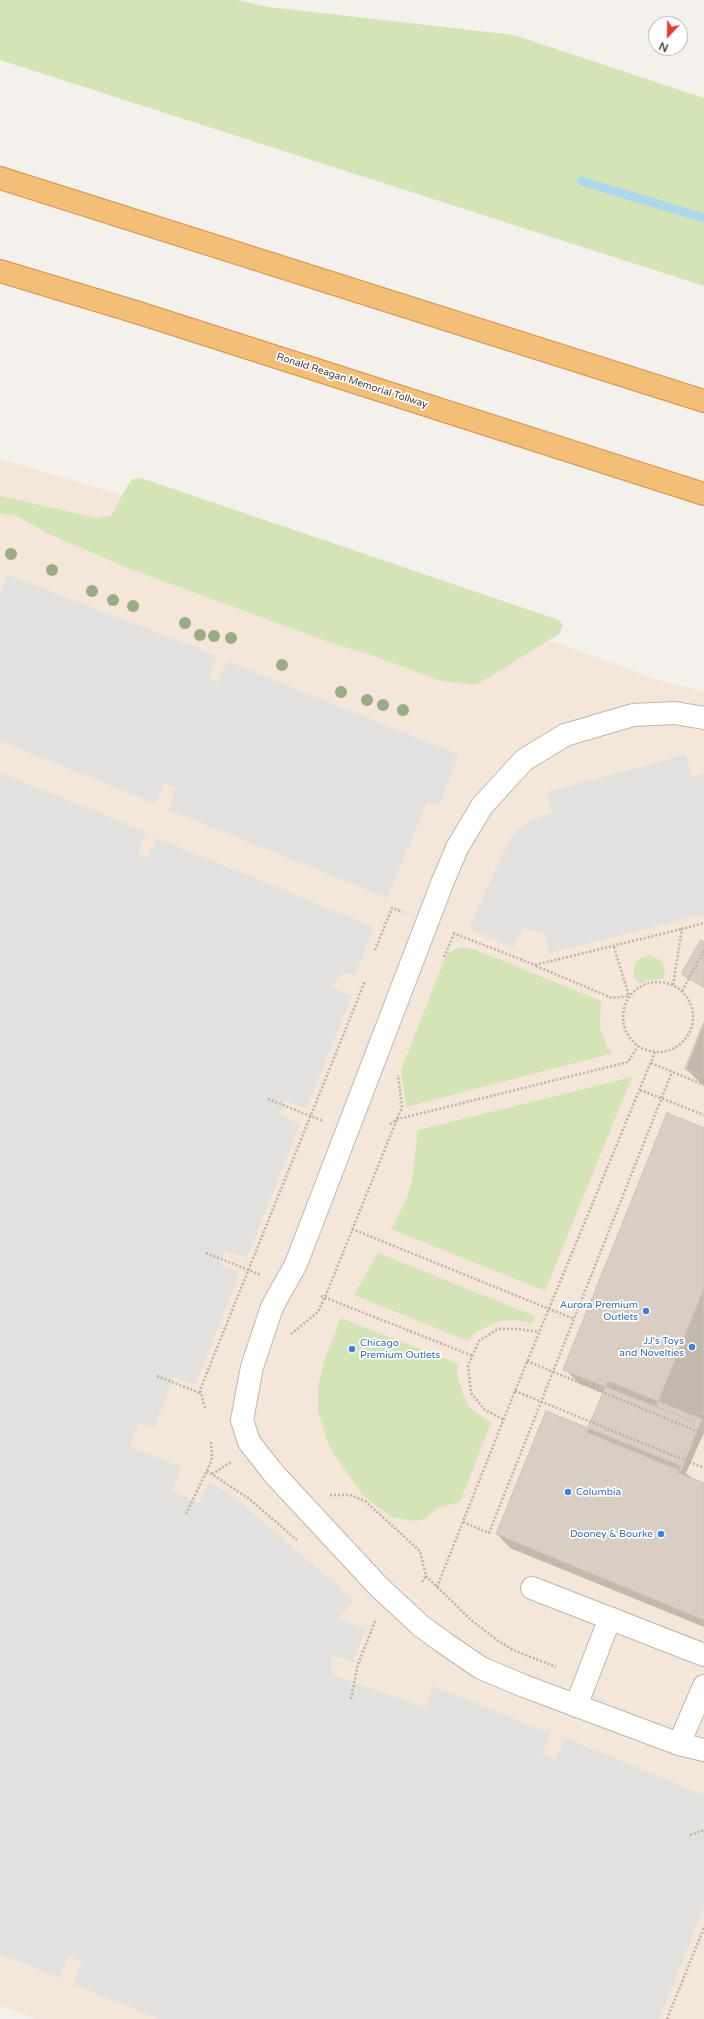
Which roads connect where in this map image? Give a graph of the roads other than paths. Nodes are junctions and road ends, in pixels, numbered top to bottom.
1 (0, 178) edge
2 (0, 271) edge
3 (704, 401) edge
4 (704, 494) edge
5 (704, 718) edge
6 (532, 1588) dead end
7 (610, 1618) junction
8 (704, 1655) edge
9 (704, 1686) edge
10 (576, 1706) junction
11 (679, 1744) junction
12 (704, 1750) edge
13 (704, 1760) edge

1 - 3 highway
2 - 4 highway, Ronald Reagan Memorial Tollway
5 - 10 lane
6 - 7 lane
7 - 8 lane
7 - 10 lane
9 - 11 lane
10 - 11 lane
11 - 12 lane
11 - 13 lane

